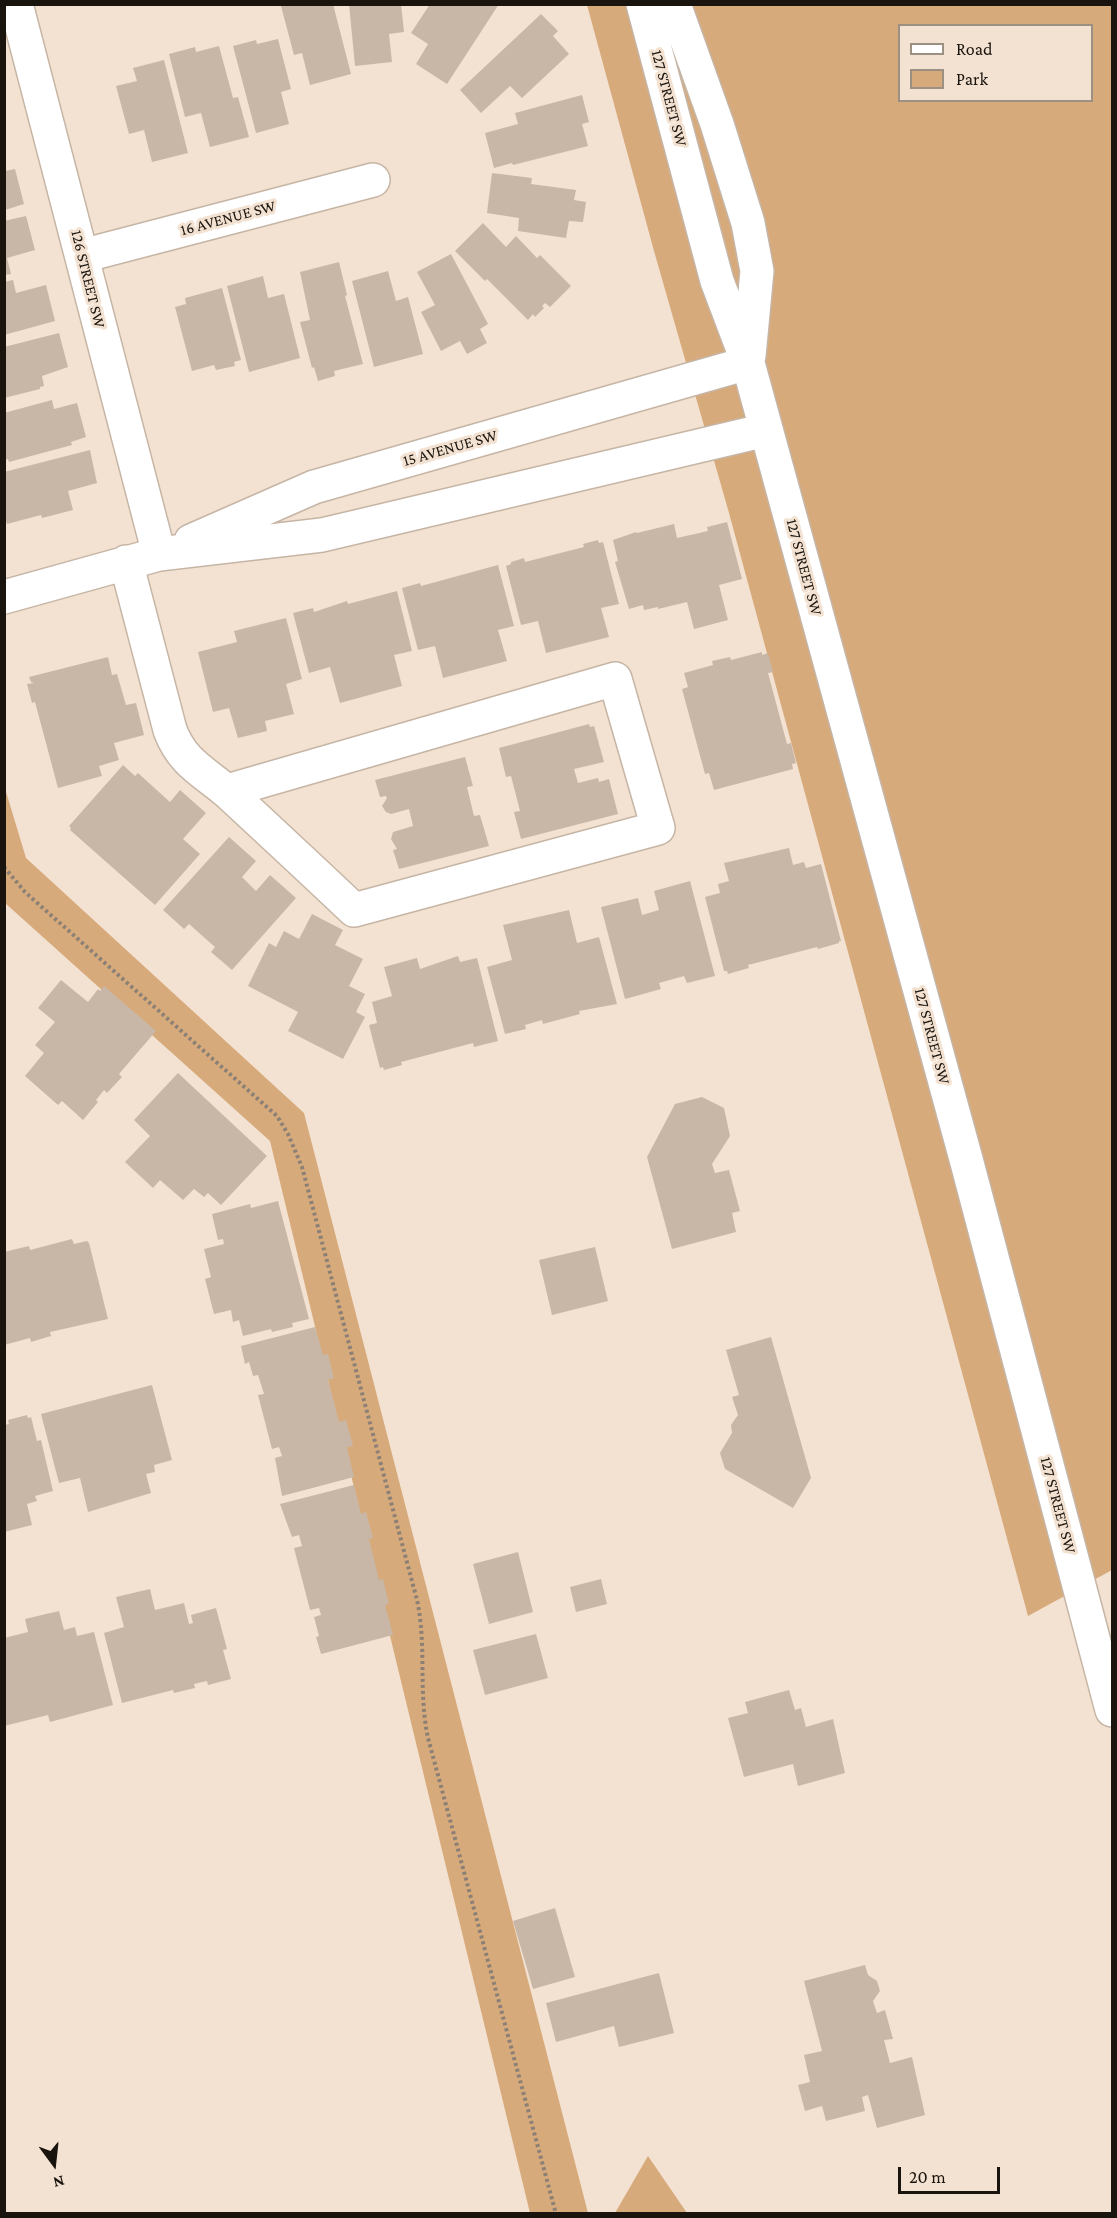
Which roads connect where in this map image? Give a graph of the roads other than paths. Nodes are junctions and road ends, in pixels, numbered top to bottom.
1 (16, 4) edge
2 (643, 4) edge
3 (674, 4) edge
4 (373, 180) dead end
5 (82, 256) junction
6 (748, 363) junction
7 (766, 430) junction
8 (159, 554) junction
9 (126, 562) junction
10 (4, 597) edge
11 (227, 791) junction
12 (1113, 1710) edge

1 - 5 street, 126 STREET SW
2 - 6 street, 127 STREET SW
3 - 6 street, 127 STREET SW
4 - 5 street, 16 AVENUE SW
5 - 8 street, 126 STREET SW
6 - 7 street, 127 STREET SW
6 - 8 street, 15 AVENUE SW
7 - 8 street, 15 AVENUE SW
7 - 12 street, 127 STREET SW
8 - 9 street, 15 AVENUE SW
9 - 10 street, 15 AVENUE SW
9 - 11 street
11 - 11 street

